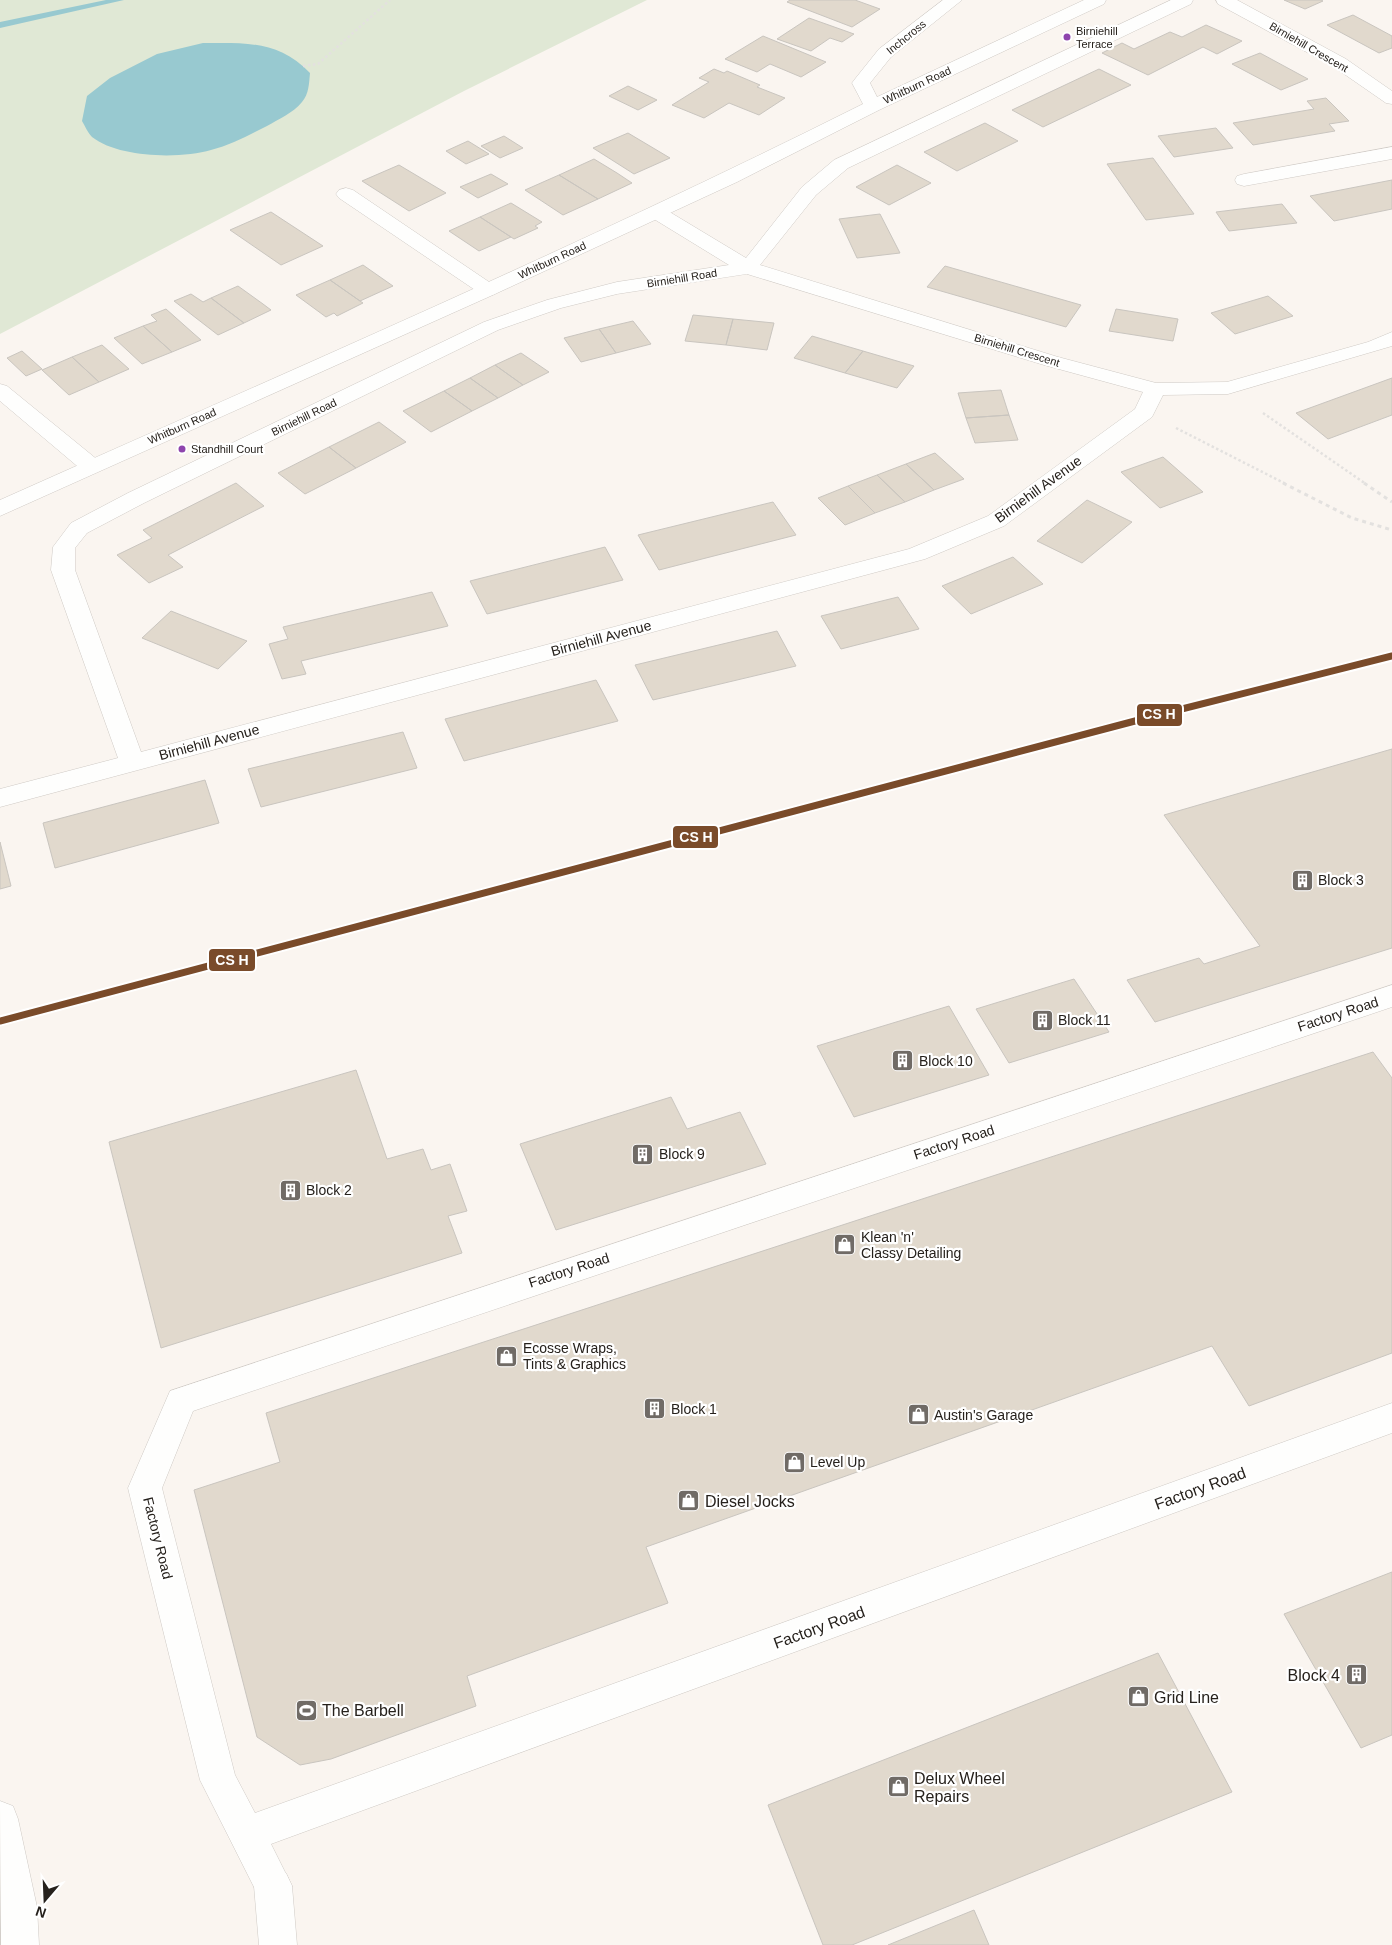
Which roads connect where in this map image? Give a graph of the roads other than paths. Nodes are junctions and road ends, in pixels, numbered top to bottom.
1 (954, 0) edge
2 (1098, 0) edge
3 (1185, 0) edge
4 (1224, 0) edge
5 (1392, 99) edge
6 (873, 106) junction
7 (1392, 154) edge
8 (1244, 180) dead end
9 (346, 194) dead end
10 (656, 212) junction
11 (748, 268) junction
12 (488, 290) junction
13 (1392, 338) edge
14 (1155, 389) junction
15 (0, 390) edge
16 (90, 466) junction
17 (0, 509) edge
18 (132, 763) junction
19 (0, 798) edge
20 (1392, 996) edge
21 (1392, 1418) edge
22 (0, 1818) edge
23 (246, 1835) junction
24 (20, 1945) edge
25 (278, 1945) edge

1 - 6 street, Inchcross
2 - 6 street, Whitburn Road
3 - 11 street
4 - 5 street, Birniehill Crescent
6 - 10 street, Whitburn Road
7 - 8 street
9 - 12 street
10 - 11 street, Birniehill Crescent
10 - 12 street, Whitburn Road
11 - 14 street, Birniehill Crescent
11 - 18 street, Birniehill Road
12 - 16 street, Whitburn Road
13 - 14 street, Birniehill Crescent
14 - 18 street, Birniehill Avenue
15 - 16 street
16 - 17 street, Whitburn Road
18 - 19 street, Birniehill Avenue
20 - 23 street, Factory Road
21 - 23 street, Factory Road
22 - 24 street
23 - 25 street, Factory Road

